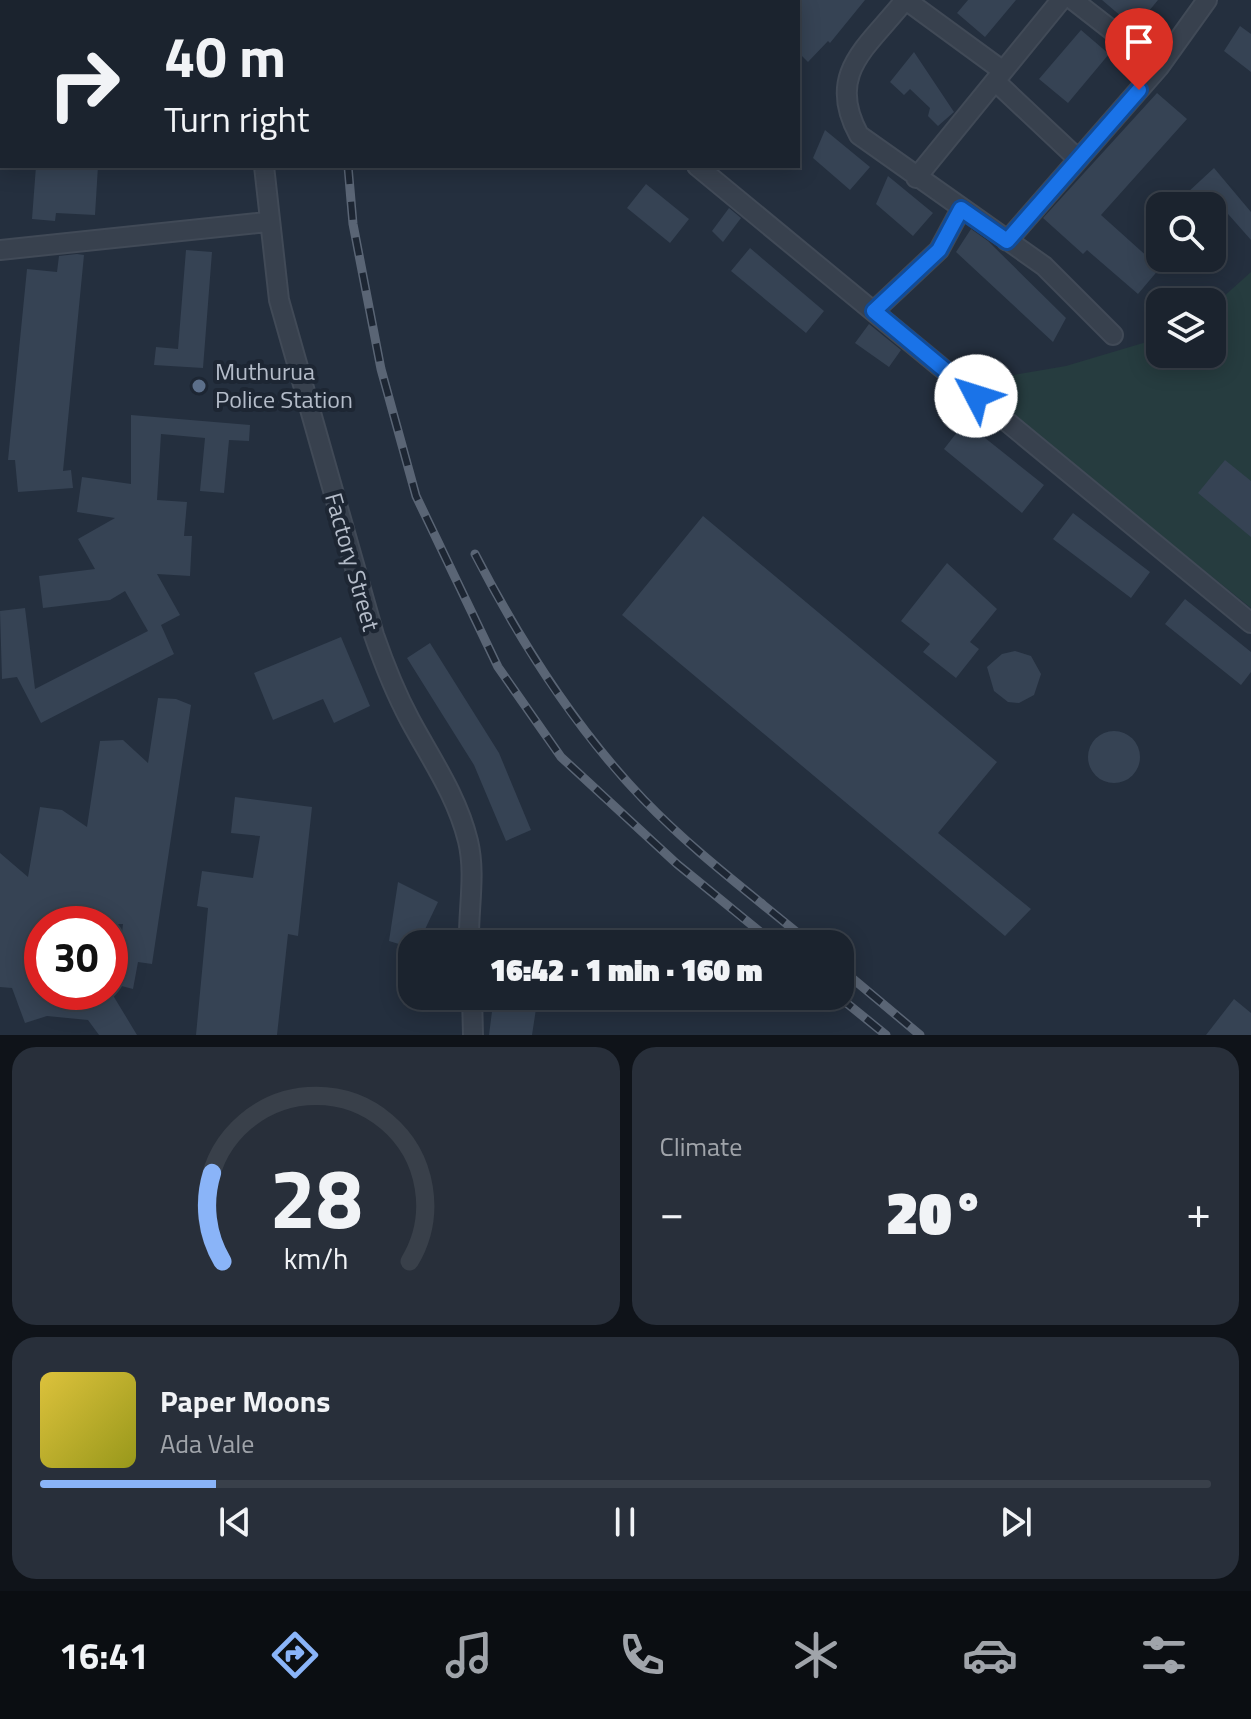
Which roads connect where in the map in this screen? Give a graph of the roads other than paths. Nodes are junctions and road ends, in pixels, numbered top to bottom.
1 (906, 0) edge
2 (1061, 0) edge
3 (1073, 0) edge
4 (1207, 0) edge
5 (1159, 67) junction
6 (999, 76) junction
7 (1078, 159) junction
8 (264, 168) edge
9 (699, 168) edge
10 (916, 178) junction
11 (961, 209) junction
12 (267, 222) junction
13 (1007, 241) junction
14 (0, 250) edge
15 (874, 311) junction
16 (1113, 335) dead end
17 (1251, 623) edge
18 (469, 930) edge
19 (472, 1010) edge
20 (473, 1035) edge

1 - 6 street
1 - 10 street
2 - 6 street
3 - 5 street
4 - 5 street
5 - 7 street
6 - 7 street
6 - 10 street
7 - 13 street
8 - 12 street, Factory Street
9 - 15 street
10 - 11 street
11 - 13 street
11 - 15 street
12 - 14 street
12 - 18 street, Factory Street
13 - 16 street
15 - 17 street
19 - 20 street

